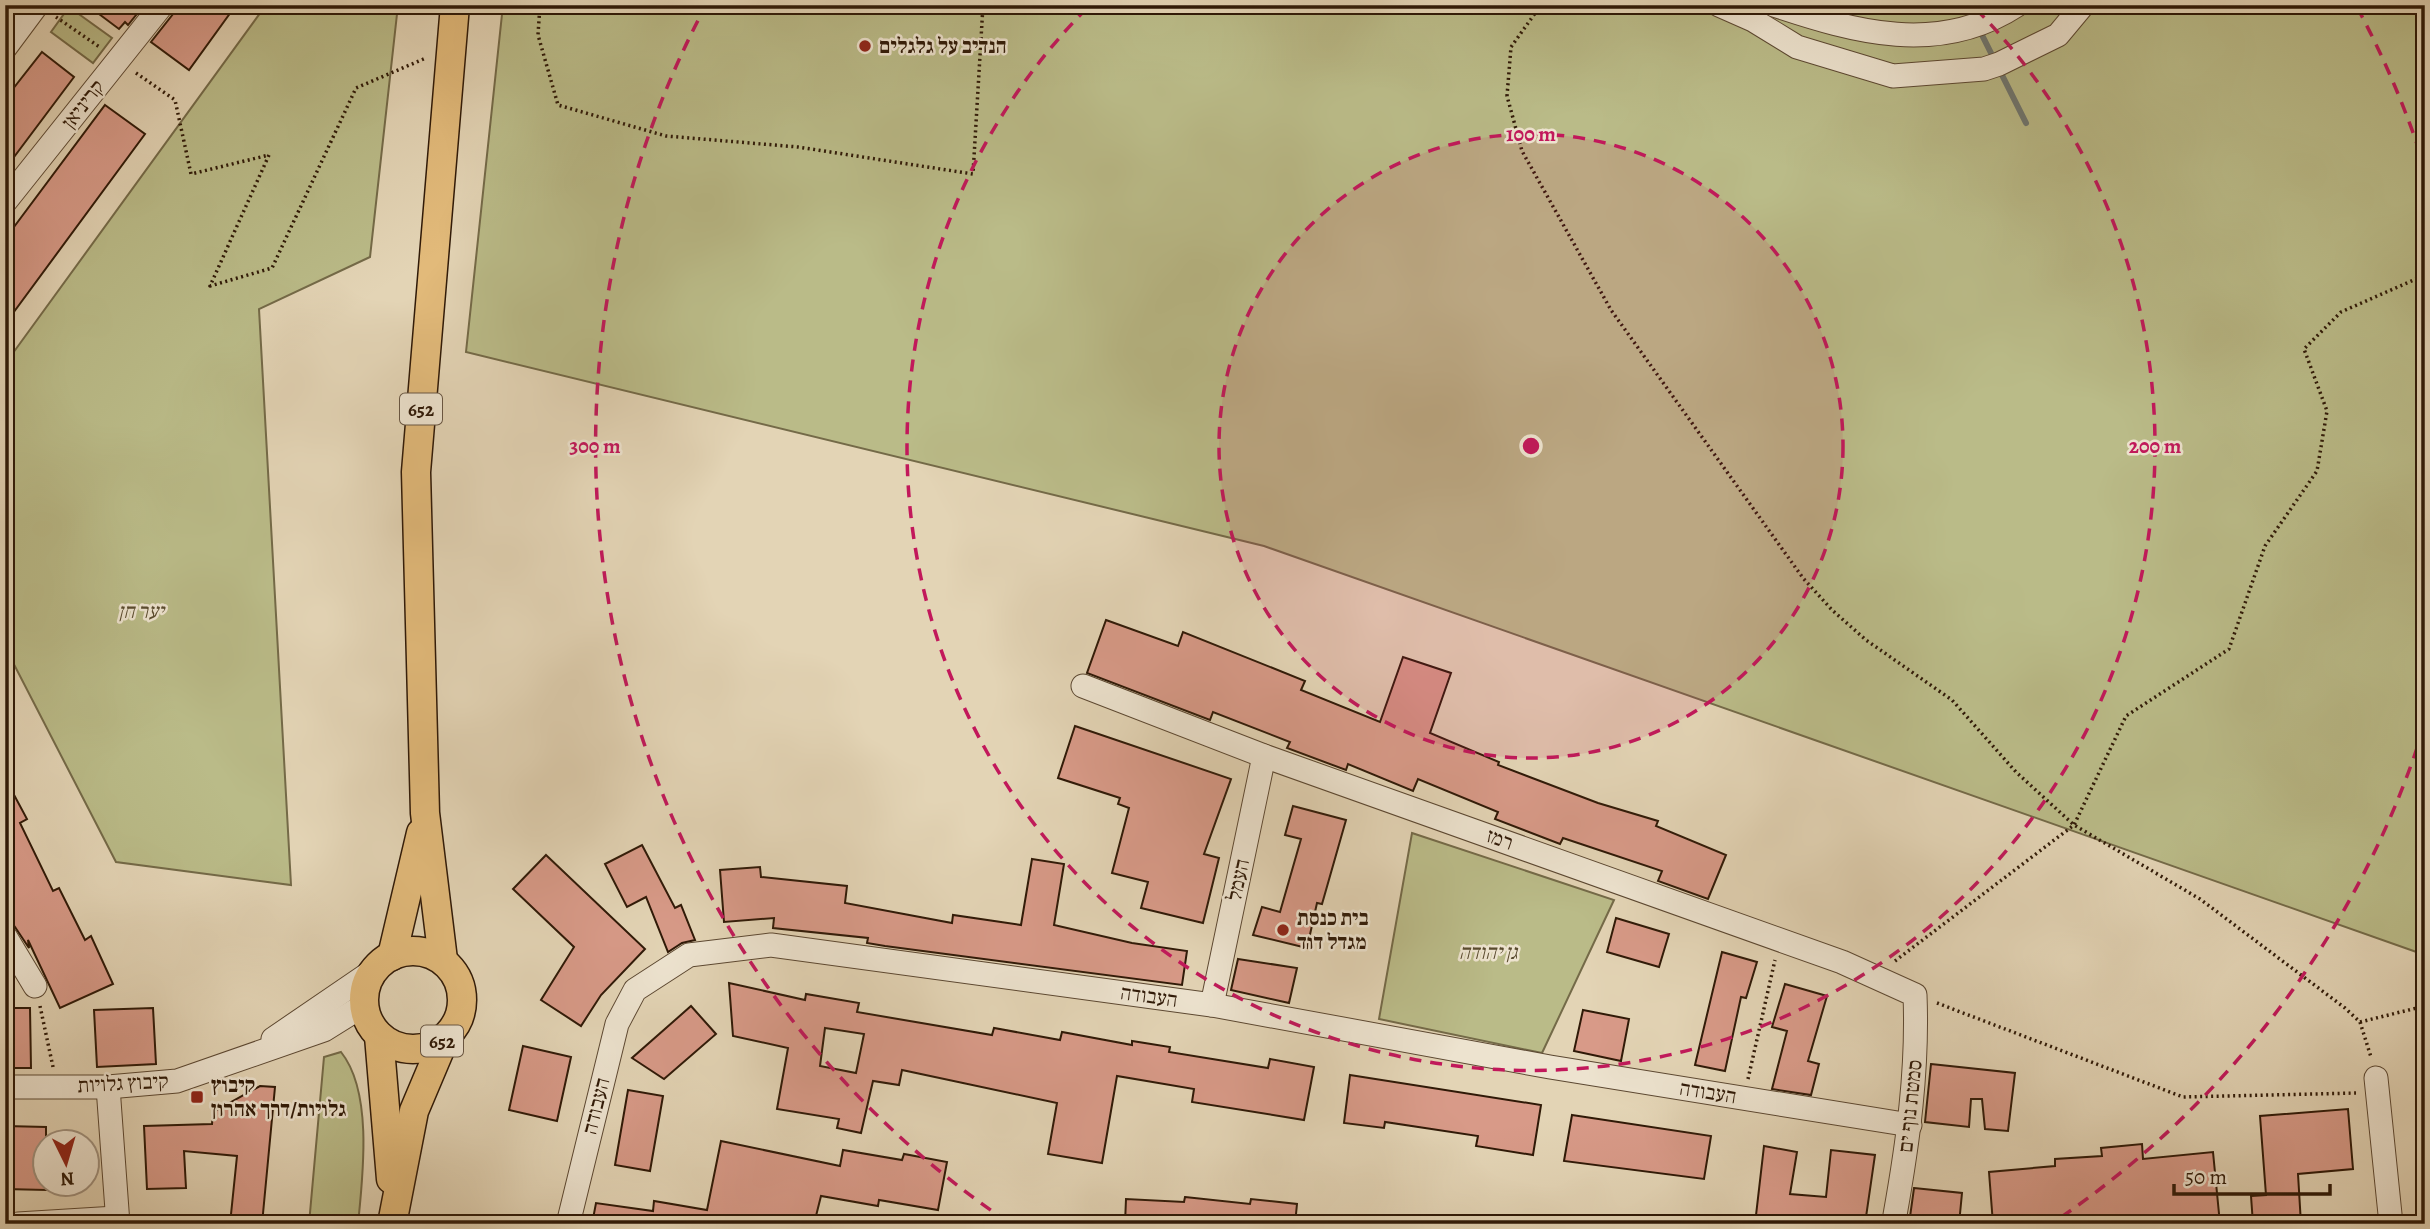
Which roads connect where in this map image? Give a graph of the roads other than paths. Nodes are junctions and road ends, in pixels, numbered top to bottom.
1 (37, 5) edge
2 (162, 5) edge
3 (455, 5) edge
4 (1719, 5) edge
5 (1774, 5) edge
6 (2017, 5) edge
7 (2083, 5) edge
8 (5, 48) edge
9 (5, 202) edge
10 (1083, 686) dead end
11 (1264, 756) junction
12 (425, 814) junction
13 (5, 936) edge
14 (443, 960) junction
15 (383, 963) junction
16 (36, 986) road end
17 (1915, 995) joint
18 (1212, 1004) junction
19 (364, 1005) junction
20 (379, 1036) junction
21 (444, 1040) junction
22 (238, 1060) junction
23 (2377, 1085) road end
24 (5, 1087) edge
25 (108, 1087) junction
26 (1910, 1125) junction
27 (1895, 1215) dead end
28 (392, 1219) edge
29 (117, 1221) edge
30 (18, 1224) edge
31 (568, 1224) edge
32 (2391, 1224) edge

1 - 8 street
2 - 9 street, קריניאן
3 - 12 main road, 652
4 - 7 street
5 - 6 street
10 - 11 street, רמז
11 - 17 street, רמז
11 - 18 street, העמל
12 - 14 main road, 652
12 - 15 main road, 652
13 - 16 street
14 - 15 main road
14 - 21 main road, 652
15 - 19 main road, 652
15 - 22 street, קיבוץ גלויות
17 - 26 street, סמטת נוף ים
18 - 26 street, העבודה
18 - 31 street, העבודה
19 - 20 main road, 652
19 - 22 street, קיבוץ גלויות
20 - 21 main road, 652
20 - 28 main road, 652
21 - 28 main road, 652
22 - 25 street, קיבוץ גלויות
23 - 32 street
24 - 25 street, קיבוץ גלויות
25 - 29 street
26 - 27 street, סמטת נוף ים
29 - 30 street

